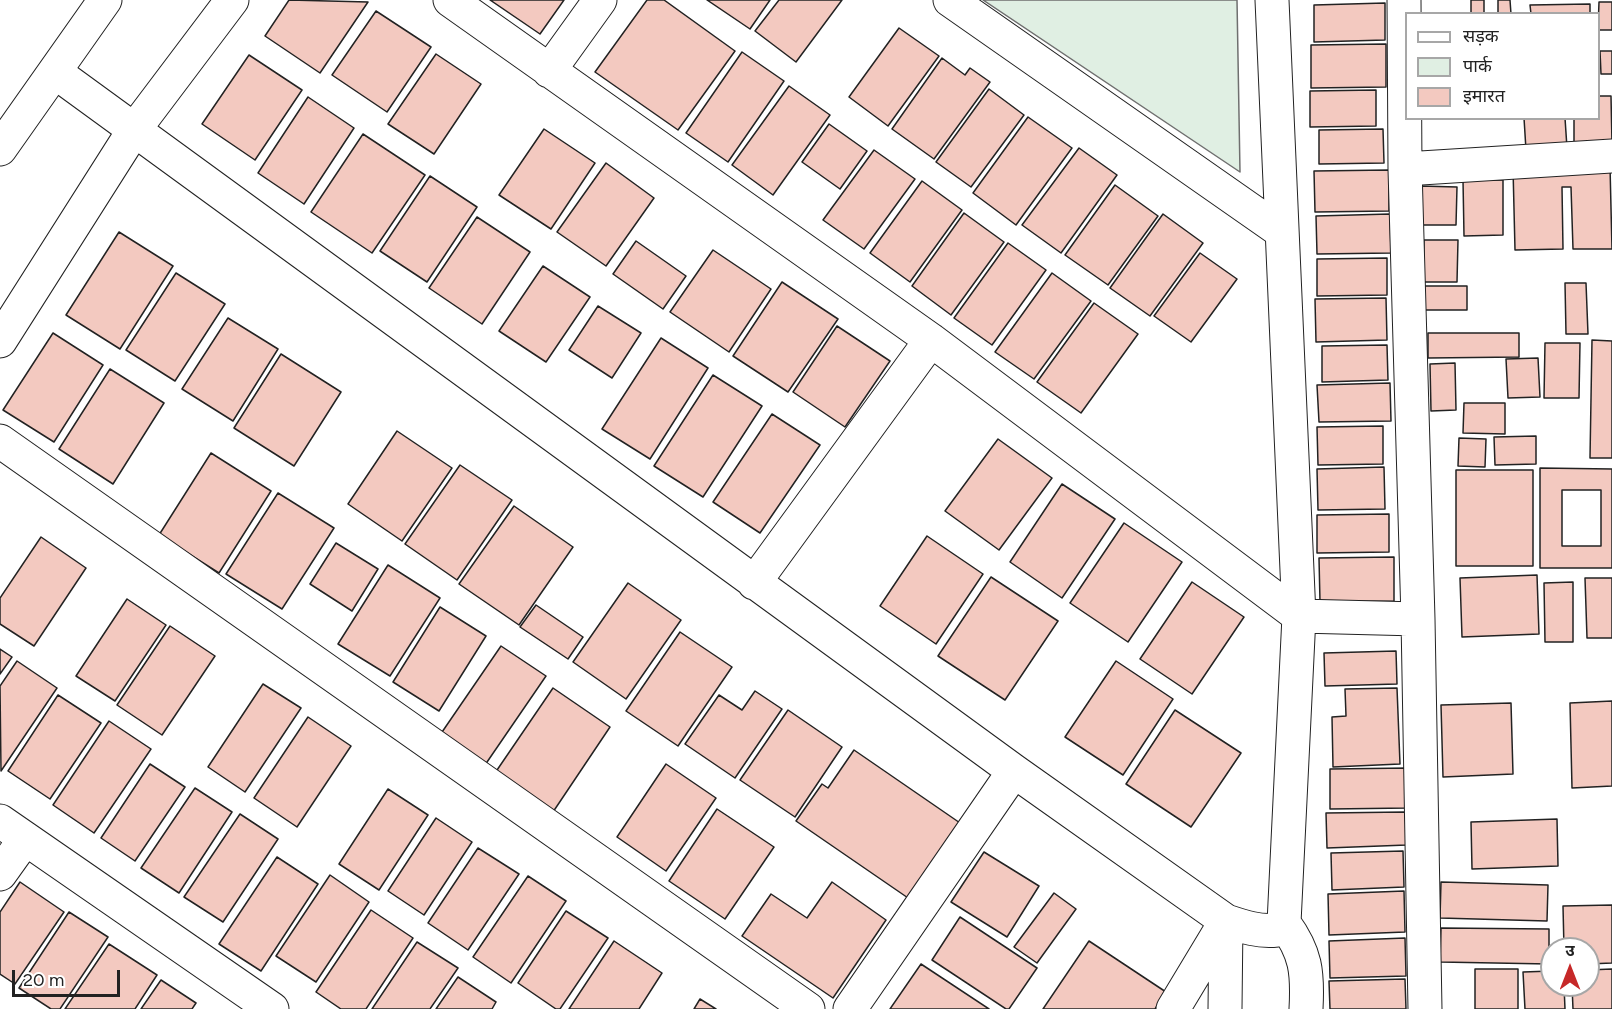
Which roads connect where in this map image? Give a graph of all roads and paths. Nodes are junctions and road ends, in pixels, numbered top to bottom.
1 (105, 0) edge
2 (232, 0) edge
3 (450, 0) edge
4 (600, 0) edge
5 (950, 0) edge
6 (1272, 0) edge
7 (1404, 0) edge
8 (549, 71) junction
9 (55, 72) junction
10 (134, 130) junction
11 (0, 149) edge
12 (1612, 156) edge
13 (1405, 169) junction
14 (1282, 232) junction
15 (0, 340) edge
16 (931, 340) junction
17 (0, 441) edge
18 (754, 583) junction
19 (1299, 616) junction
20 (1418, 619) junction
21 (1014, 771) junction
22 (13, 830) edge
23 (0, 874) edge
24 (1226, 921) junction
25 (1284, 922) junction
26 (272, 1009) edge
27 (808, 1009) edge
28 (850, 1009) edge
29 (1173, 1009) edge
30 (1225, 1009) edge
31 (1306, 1009) edge
32 (1425, 1009) edge

1 - 9 street
2 - 10 street
3 - 8 street
4 - 8 street
5 - 14 street
6 - 14 street
7 - 13 street
8 - 16 street
9 - 10 street
9 - 11 street
10 - 15 street
10 - 18 street
12 - 13 street
13 - 20 street
14 - 19 street
16 - 18 street
16 - 19 street
17 - 27 street
18 - 21 street
19 - 20 street
19 - 25 street
20 - 32 street
21 - 24 street
21 - 28 street
22 - 23 street
22 - 26 street
24 - 25 street
24 - 29 street
24 - 30 street
25 - 31 street

